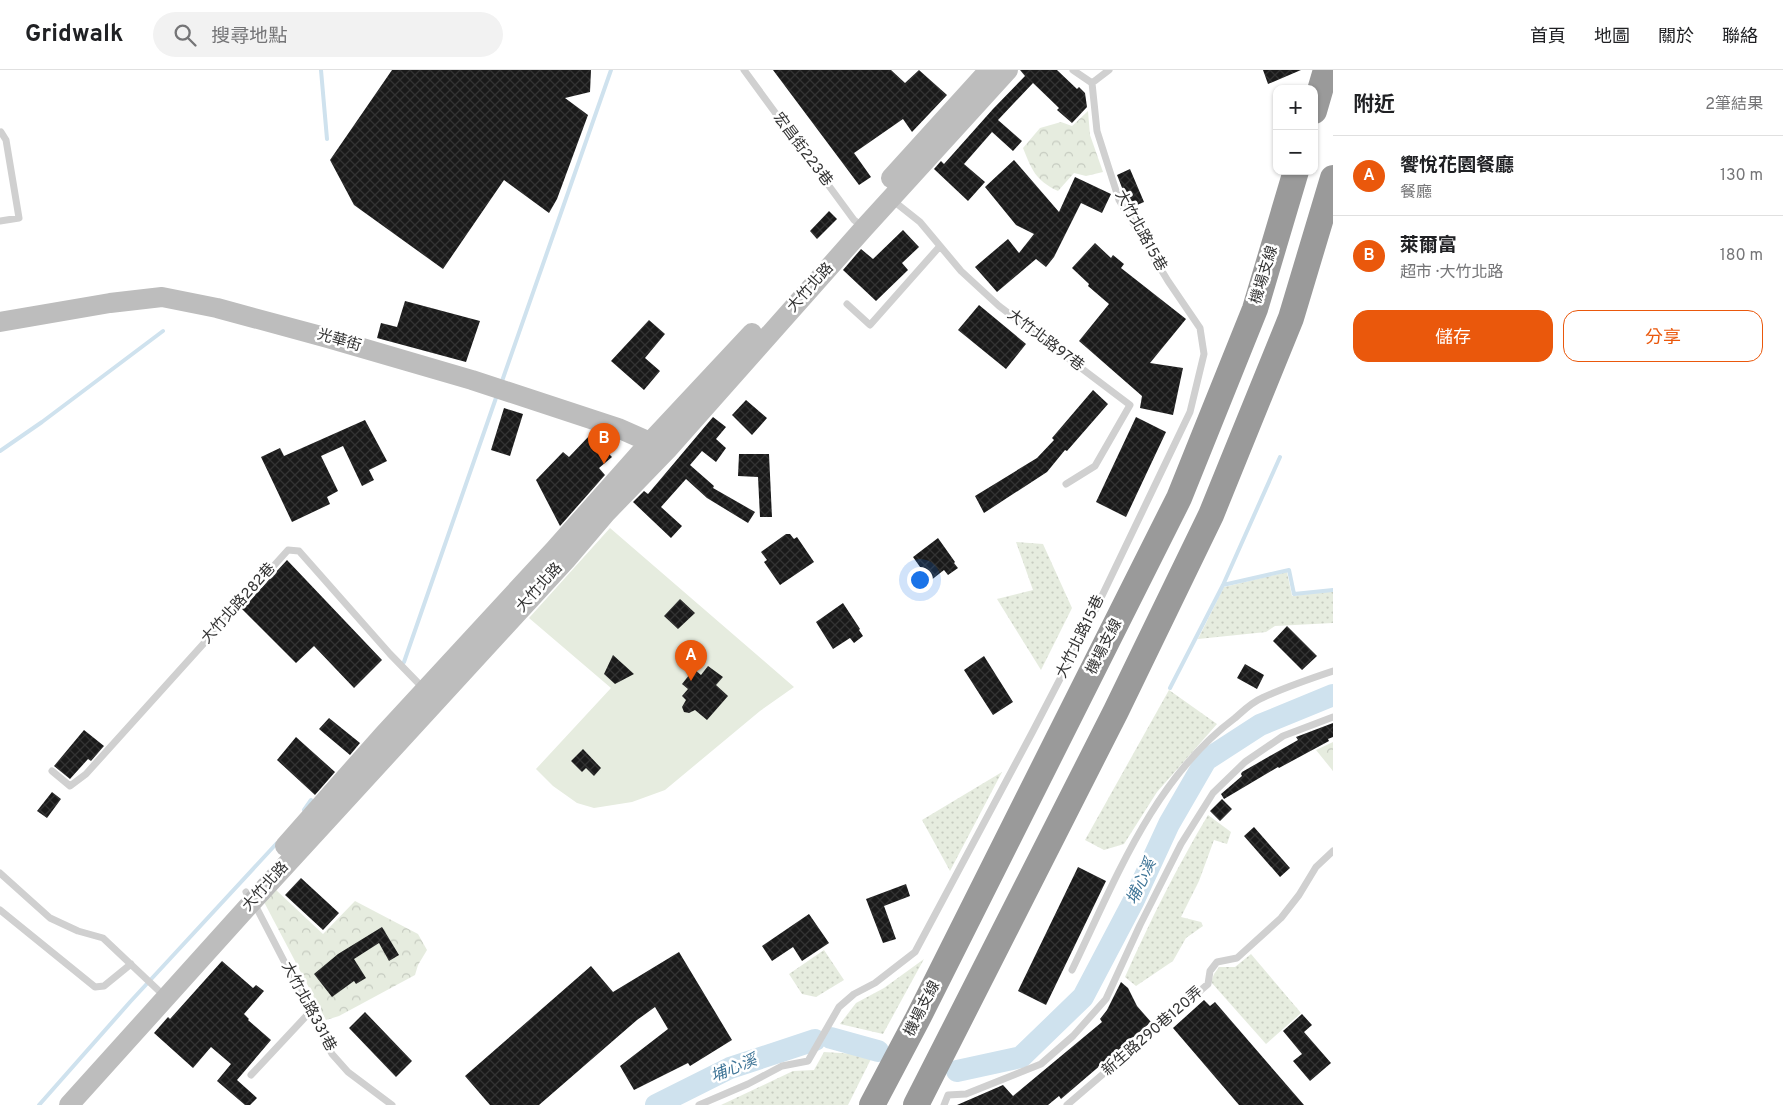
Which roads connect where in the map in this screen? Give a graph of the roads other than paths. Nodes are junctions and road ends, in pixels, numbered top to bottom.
1 (744, 70) edge
2 (989, 70) edge
3 (1008, 70) edge
4 (1073, 70) edge
5 (1109, 70) edge
6 (1326, 70) edge
7 (1092, 83) junction
8 (1318, 97) edge
9 (0, 132) edge
10 (1295, 175) edge
11 (1333, 178) edge
12 (891, 198) junction
13 (0, 221) edge
14 (859, 224) junction
15 (940, 246) junction
16 (847, 304) dead end
17 (0, 322) edge
18 (659, 446) junction
19 (1066, 484) dead end
20 (1333, 671) edge
21 (425, 690) junction
22 (1333, 717) edge
23 (52, 771) dead end
24 (1333, 851) edge
25 (1, 876) edge
26 (249, 897) junction
27 (0, 910) edge
28 (131, 964) junction
29 (1072, 970) dead end
30 (158, 990) junction
31 (310, 1012) junction
32 (251, 1075) dead end
33 (927, 1101) edge
34 (55, 1105) edge
35 (70, 1105) edge
36 (392, 1105) edge
37 (699, 1105) edge
38 (872, 1105) edge
39 (1067, 1105) edge

1 - 14 lane, 宏昌街223巷
2 - 14 street, 大竹北路
3 - 12 street, 大竹北路
4 - 7 lane
5 - 7 lane
6 - 8 highway
7 - 37 lane, 大竹北路15巷
9 - 13 lane
10 - 38 highway, 機場支線
11 - 33 highway
12 - 14 street, 大竹北路
12 - 15 lane, 大竹北路97巷
14 - 18 street, 大竹北路
15 - 16 lane
15 - 19 lane, 大竹北路97巷
17 - 18 street, 光華街
18 - 21 street, 大竹北路
18 - 26 street, 大竹北路
20 - 29 lane
21 - 23 lane, 大竹北路282巷
21 - 26 street, 大竹北路
22 - 33 lane
24 - 39 lane, 新生路290巷120弄
25 - 28 lane
26 - 30 street, 大竹北路
26 - 31 lane, 大竹北路331巷
26 - 35 street, 大竹北路
27 - 28 lane
28 - 30 lane
30 - 34 street, 大竹北路
31 - 32 lane
31 - 36 lane, 大竹北路331巷

